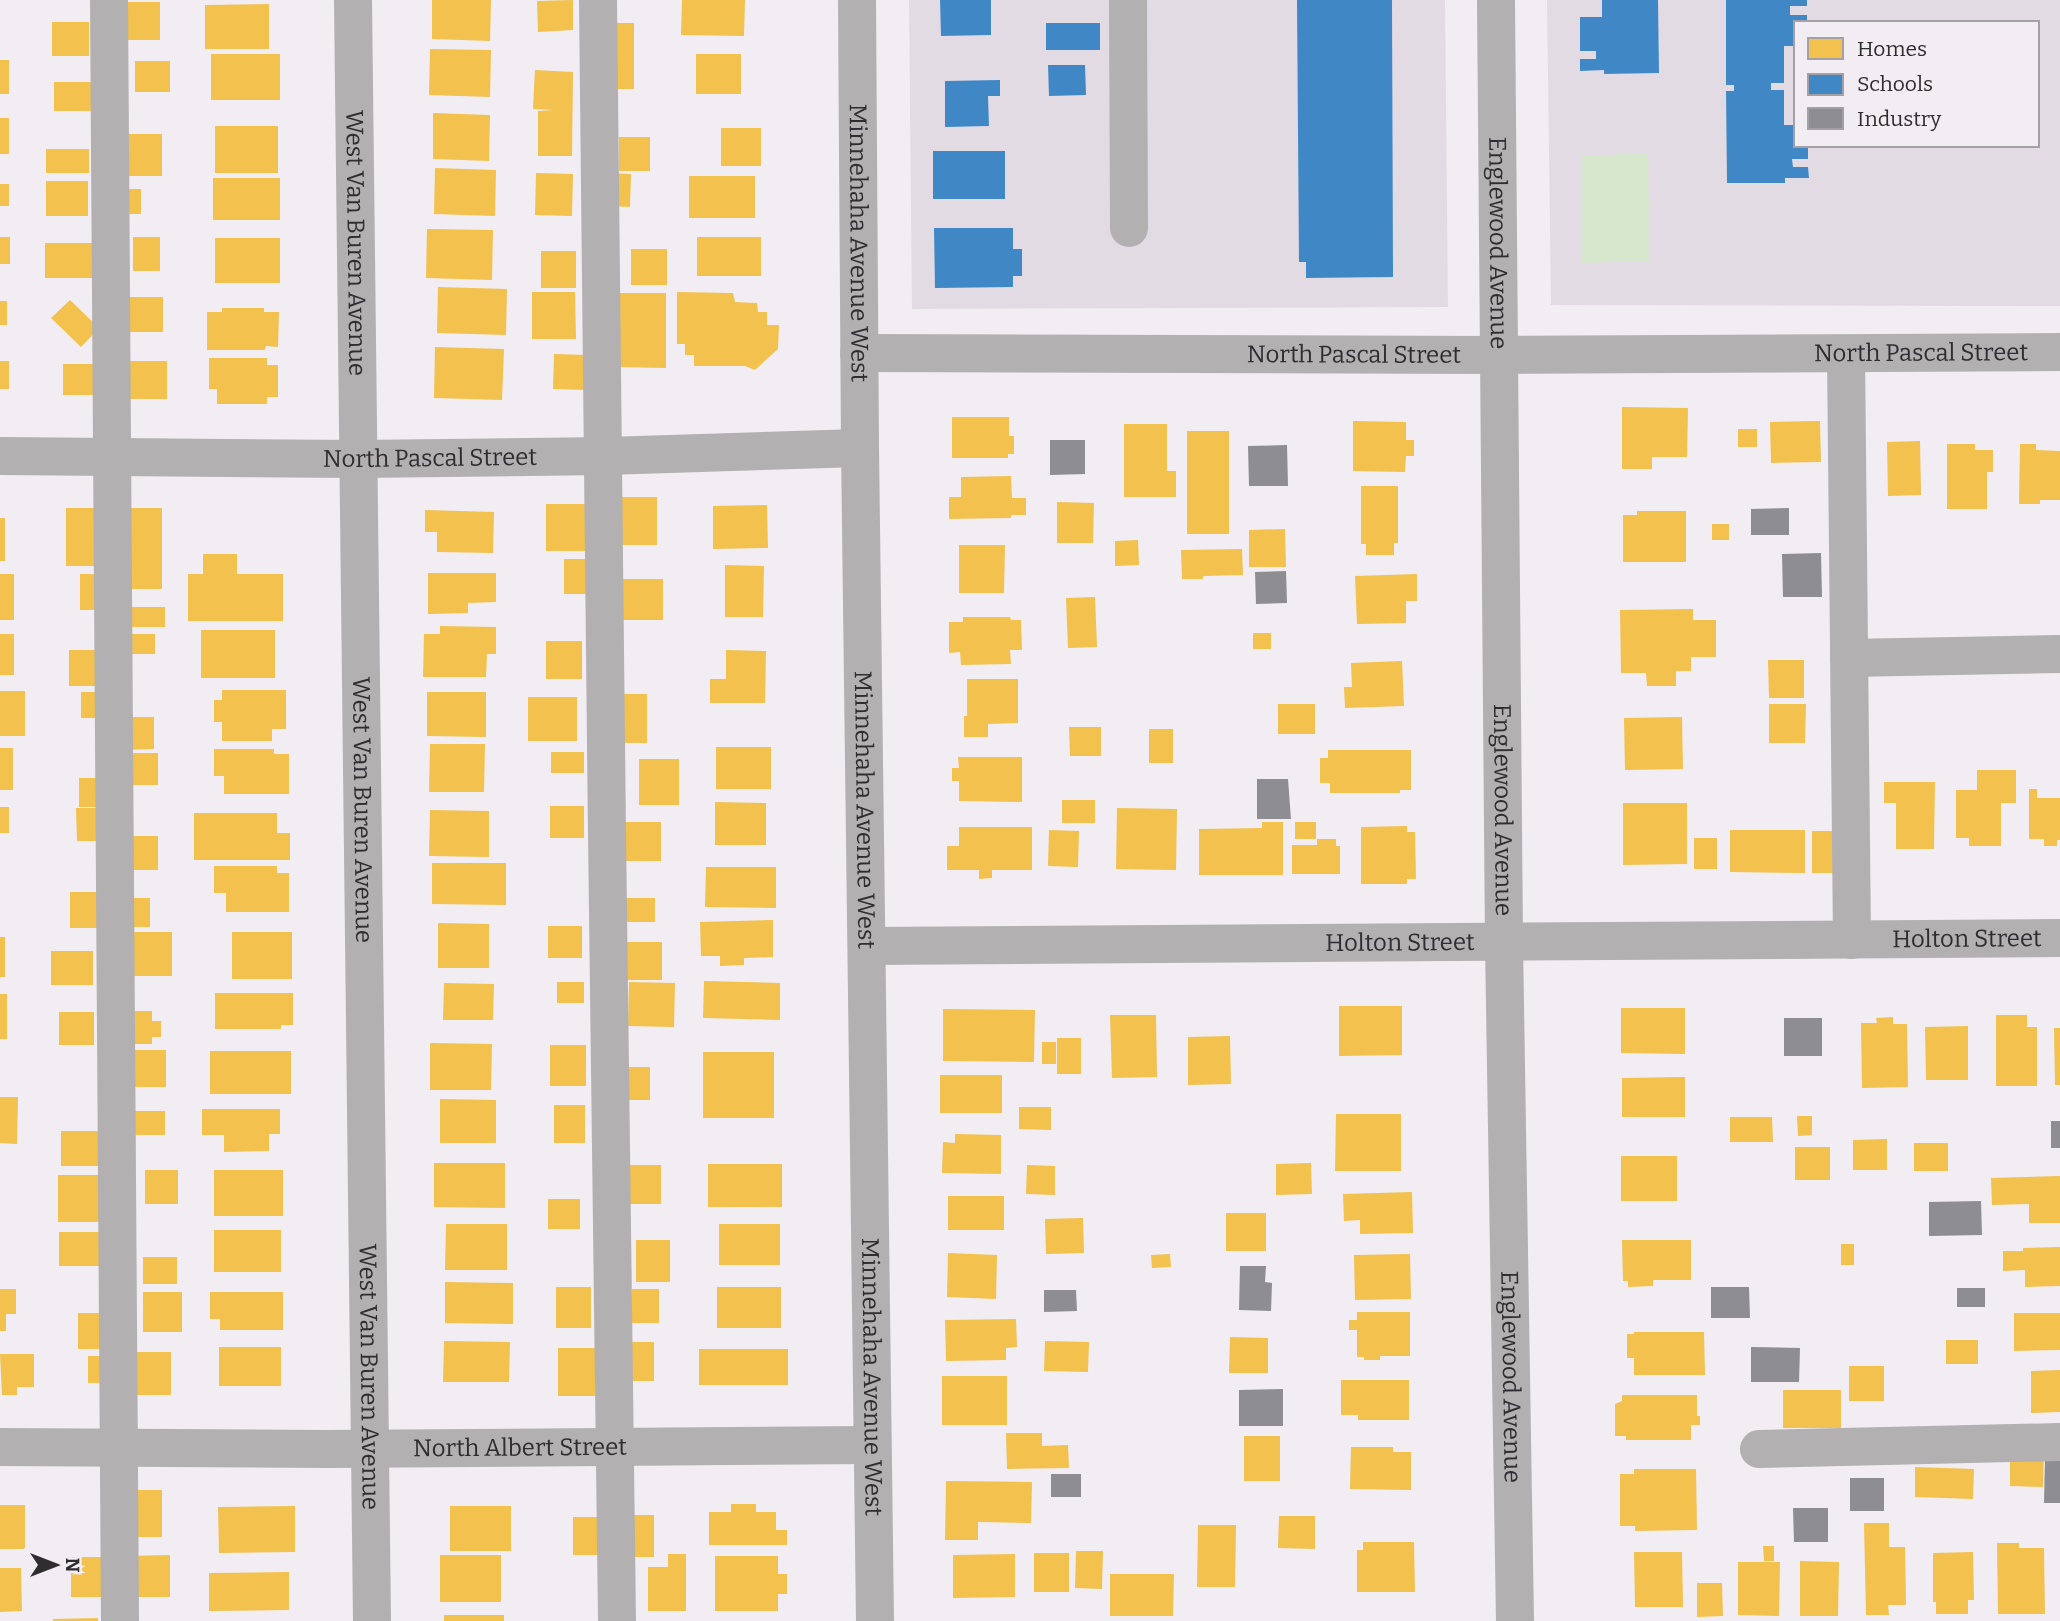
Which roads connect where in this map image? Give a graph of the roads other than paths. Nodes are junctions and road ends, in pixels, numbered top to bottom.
1 (109, 0) edge
2 (354, 0) edge
3 (598, 0) edge
4 (857, 0) edge
5 (1128, 0) edge
6 (1496, 0) edge
7 (1129, 228) dead end
8 (2060, 352) edge
9 (859, 353) junction
10 (1846, 354) junction
11 (1499, 355) junction
12 (860, 448) junction
13 (114, 455) junction
14 (0, 456) edge
15 (606, 456) junction
16 (358, 458) junction
17 (2060, 654) edge
18 (1849, 658) junction
19 (2060, 938) edge
20 (1852, 940) junction
21 (1504, 943) junction
22 (868, 946) junction
23 (2060, 1442) edge
24 (613, 1445) junction
25 (872, 1445) junction
26 (0, 1447) edge
27 (118, 1447) junction
28 (371, 1448) junction
29 (1759, 1449) dead end
30 (120, 1621) edge
31 (372, 1621) edge
32 (617, 1621) edge
33 (875, 1621) edge
34 (1515, 1621) edge

1 - 13 street
2 - 16 street, West Van Buren Avenue
3 - 15 street
4 - 9 street, Minnehaha Avenue West
5 - 7 street
6 - 11 street, Englewood Avenue
8 - 10 street, North Pascal Street
9 - 11 street, North Pascal Street
9 - 12 street, Minnehaha Avenue West
10 - 11 street, North Pascal Street
10 - 18 street
11 - 21 street, Englewood Avenue
12 - 15 street, North Pascal Street
12 - 22 street, Minnehaha Avenue West
13 - 14 street, North Pascal Street
13 - 16 street, North Pascal Street
13 - 27 street
15 - 16 street, North Pascal Street
15 - 24 street
16 - 28 street, West Van Buren Avenue
17 - 18 street
18 - 20 street
19 - 20 street, Holton Street
20 - 21 street, Holton Street
21 - 22 street, Holton Street
21 - 34 street, Englewood Avenue
22 - 25 street, Minnehaha Avenue West
23 - 29 street
24 - 25 street, North Albert Street
24 - 28 street, North Albert Street
24 - 32 street
25 - 33 street, Minnehaha Avenue West
26 - 27 street, North Albert Street
27 - 28 street, North Albert Street
27 - 30 street
28 - 31 street, West Van Buren Avenue

